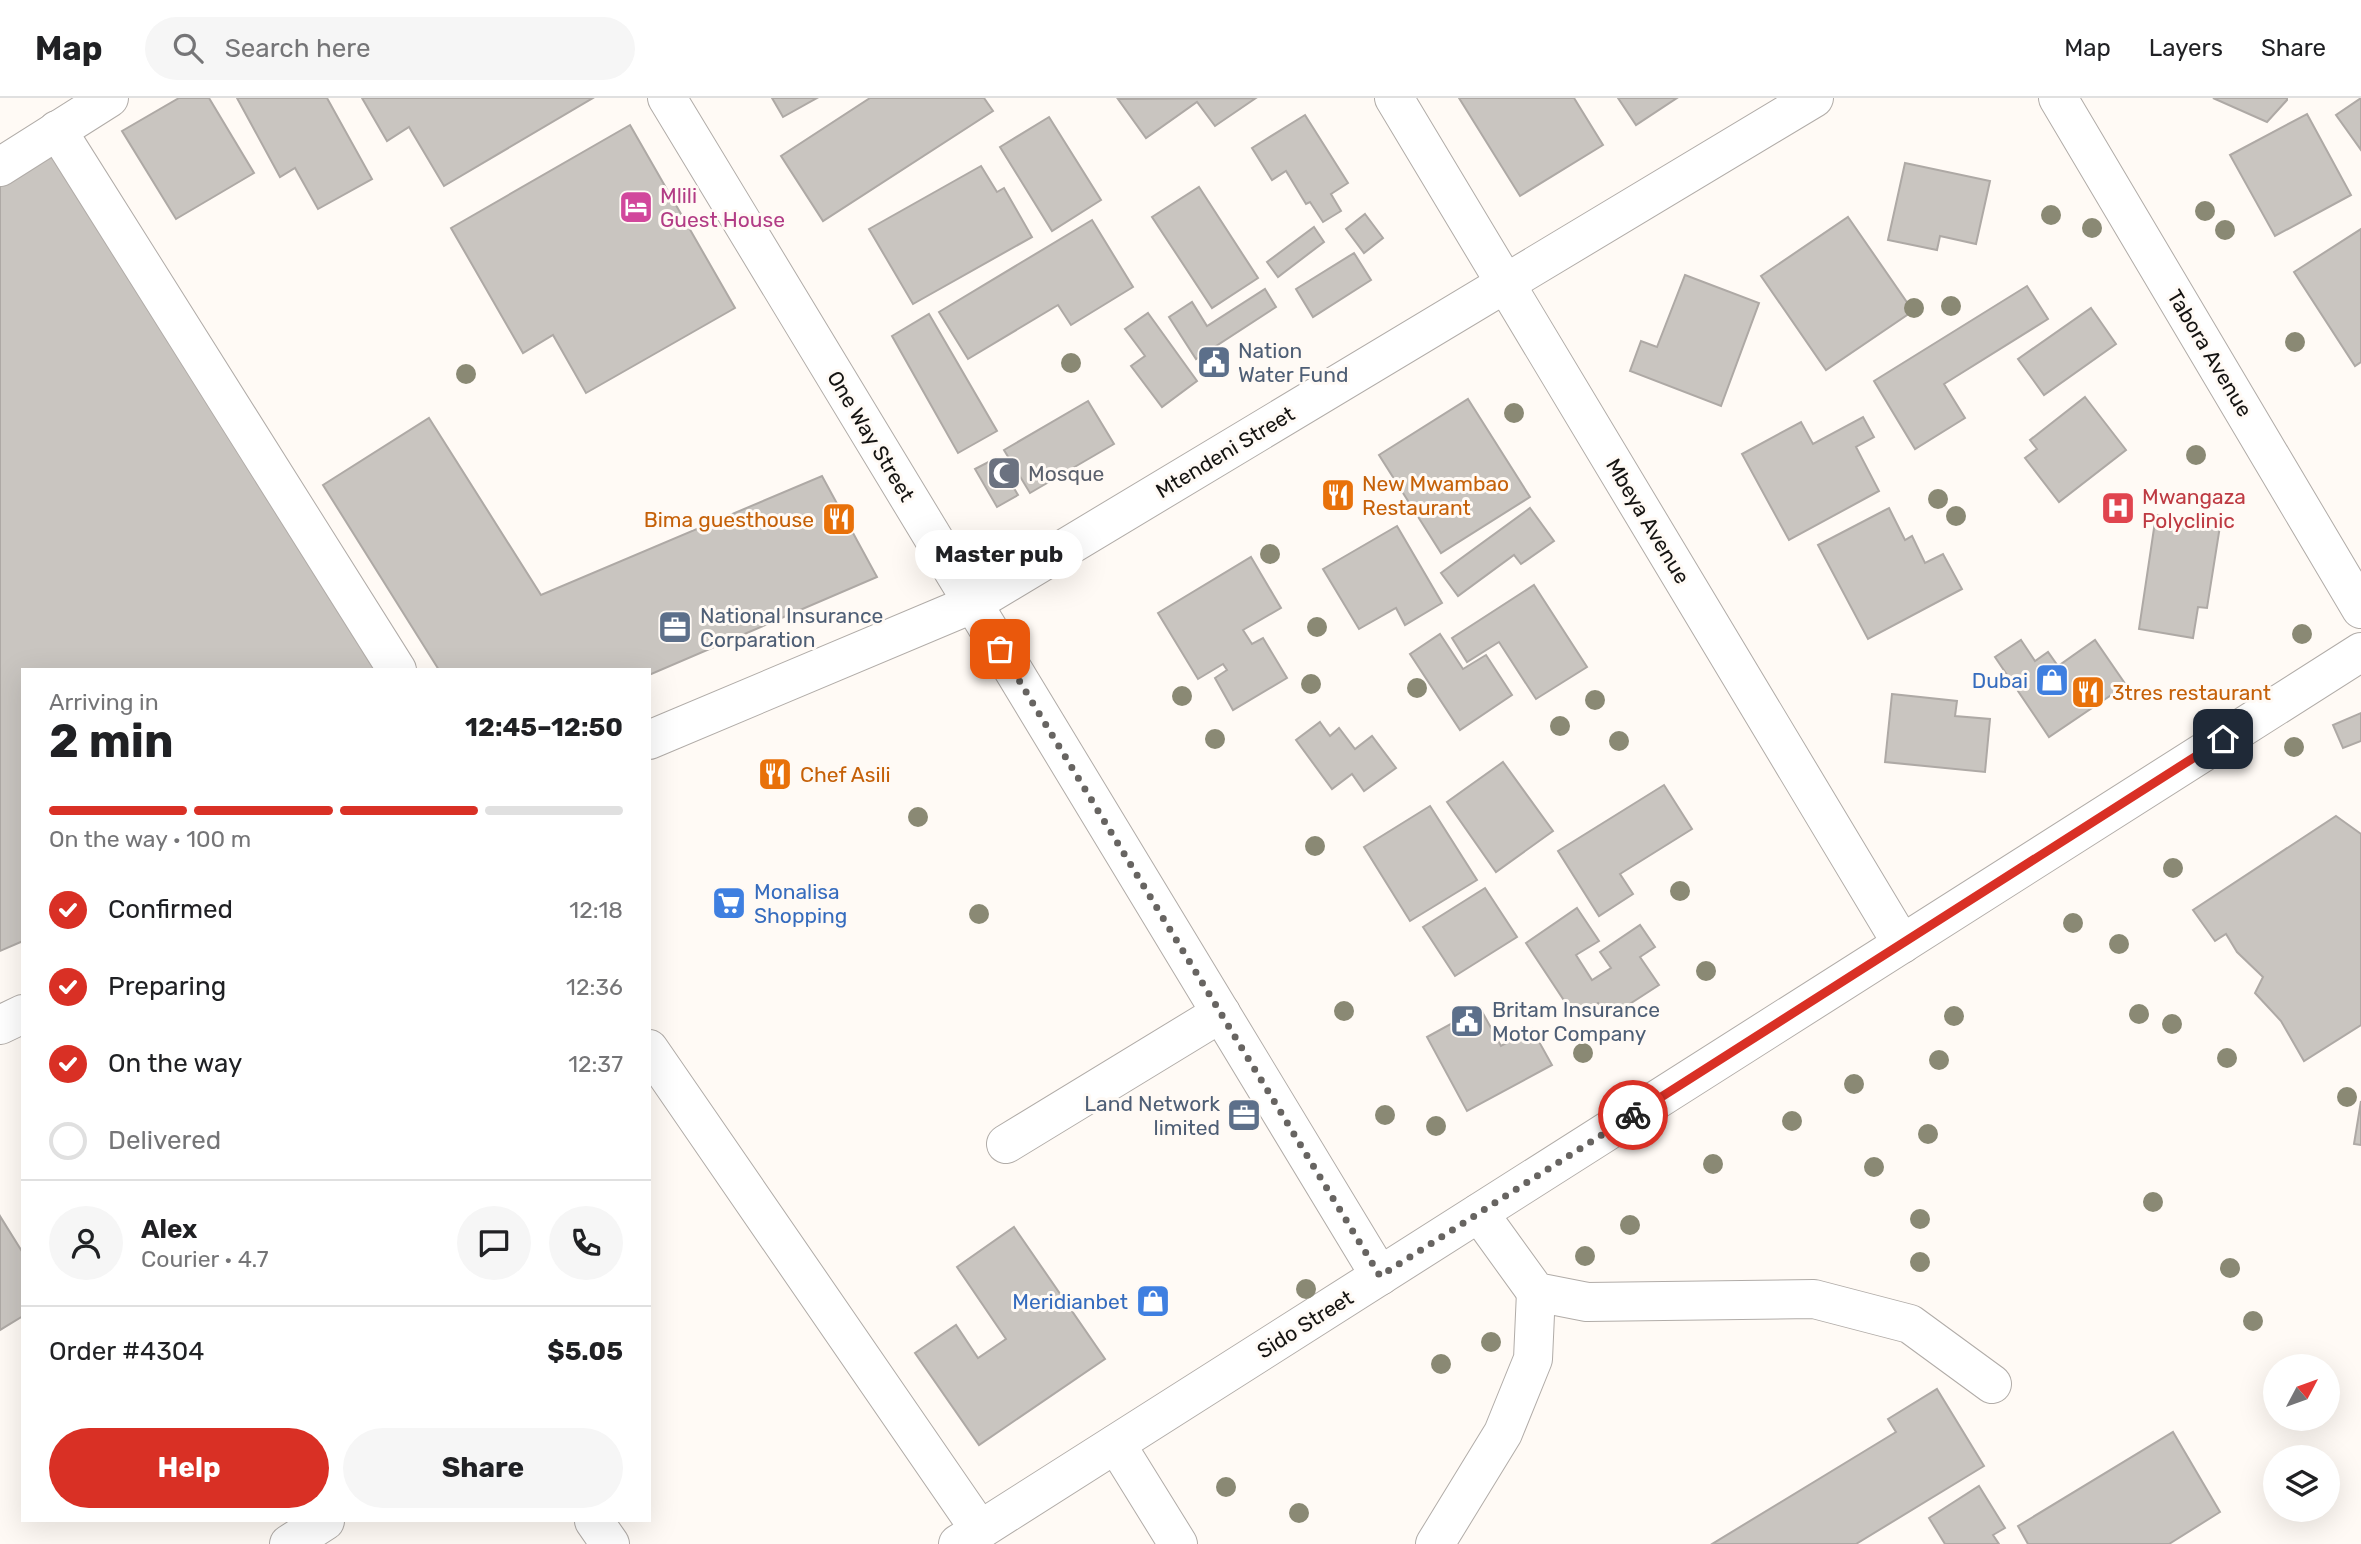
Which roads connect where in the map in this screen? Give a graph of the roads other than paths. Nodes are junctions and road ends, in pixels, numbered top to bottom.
1 (109, 98) edge
2 (667, 98) edge
3 (1394, 98) edge
4 (1814, 98) edge
5 (2058, 98) edge
6 (58, 130) junction
7 (0, 167) edge
8 (1506, 283) junction
9 (972, 604) junction
10 (2361, 609) edge
11 (2361, 652) edge
12 (396, 668) edge
13 (651, 739) edge
14 (1902, 944) junction
15 (1221, 1013) junction
16 (21, 1015) edge
17 (0, 1025) edge
18 (651, 1052) edge
19 (1006, 1144) dead end
20 (1479, 1213) junction
21 (1380, 1276) junction
22 (1536, 1292) junction
23 (1992, 1384) dead end
24 (1116, 1444) junction
25 (323, 1522) edge
26 (595, 1522) edge
27 (969, 1537) edge
28 (289, 1544) edge
29 (610, 1544) edge
30 (1178, 1544) edge
31 (1435, 1544) edge

1 - 6 street
2 - 9 street, One Way Street
3 - 8 street, Mbeya Avenue
4 - 8 street, Mtendeni Street
5 - 10 street, Tabora Avenue
6 - 7 street
6 - 12 street
8 - 9 street, Mtendeni Street
8 - 14 street, Mbeya Avenue
9 - 13 street, Mtendeni Street
9 - 15 street, One Way Street
11 - 14 street, Sido Street
14 - 20 street, Sido Street
15 - 19 street
15 - 21 street, One Way Street
16 - 17 street
18 - 27 street
20 - 21 street, Sido Street
20 - 22 street
21 - 24 street, Sido Street
22 - 23 street
22 - 31 street
24 - 27 street, Sido Street
24 - 30 street
25 - 28 street
26 - 29 street

